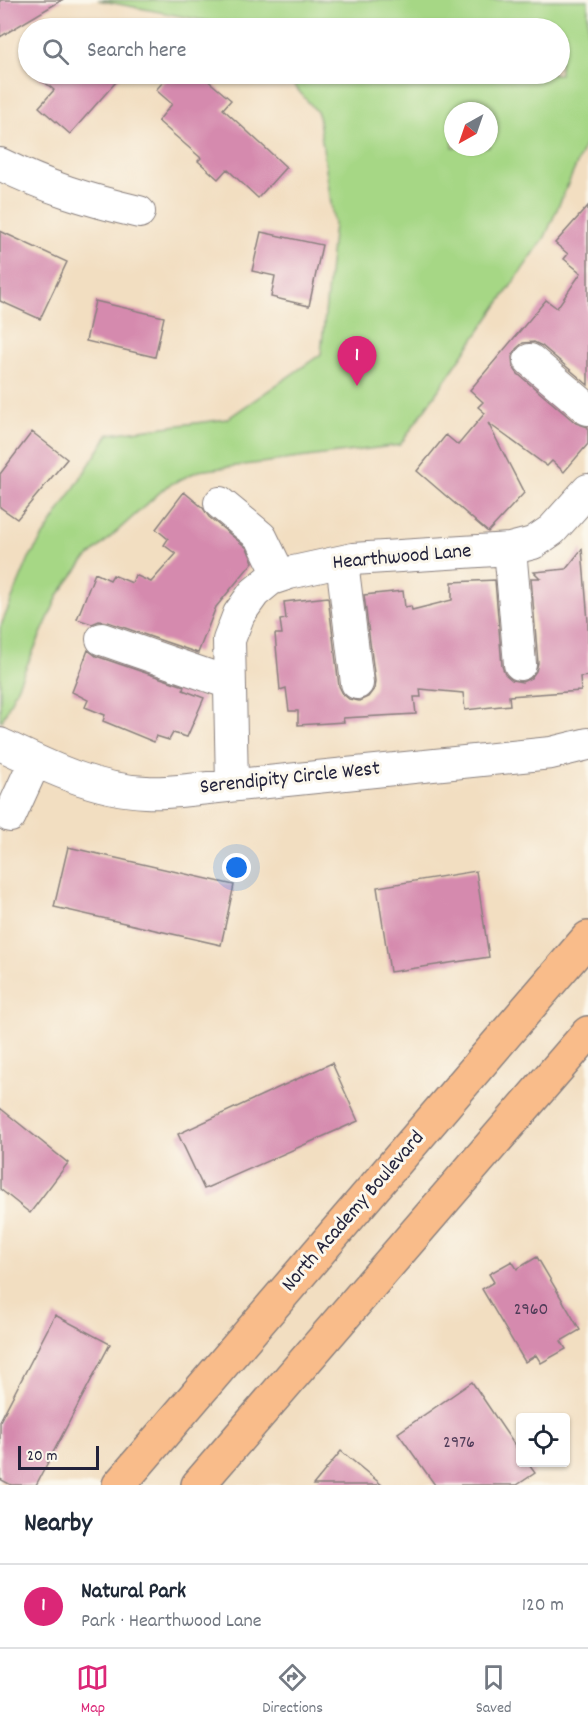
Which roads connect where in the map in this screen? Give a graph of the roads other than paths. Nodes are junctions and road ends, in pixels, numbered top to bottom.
1 (0, 164) edge
2 (139, 212) dead end
3 (530, 360) dead end
4 (588, 409) edge
5 (588, 490) edge
6 (220, 503) dead end
7 (510, 549) junction
8 (342, 562) junction
9 (280, 576) junction
10 (102, 639) dead end
11 (520, 664) dead end
12 (357, 682) dead end
13 (229, 683) junction
14 (0, 744) edge
15 (588, 744) edge
16 (36, 761) junction
17 (232, 785) junction
18 (10, 816) dead end
19 (588, 938) edge
20 (588, 1033) edge
21 (119, 1485) edge
22 (198, 1485) edge

1 - 2 street
3 - 4 street
5 - 7 street, Hearthwood Lane
6 - 9 street
7 - 8 street, Hearthwood Lane
7 - 11 street
8 - 9 street, Hearthwood Lane
8 - 12 street
9 - 13 street, Hearthwood Lane
10 - 13 street
13 - 17 street, Hearthwood Lane
14 - 16 street, Serendipity Circle West
15 - 17 street, Serendipity Circle West
16 - 17 street, Serendipity Circle West
16 - 18 street
19 - 21 highway, North Academy Boulevard
20 - 22 highway

